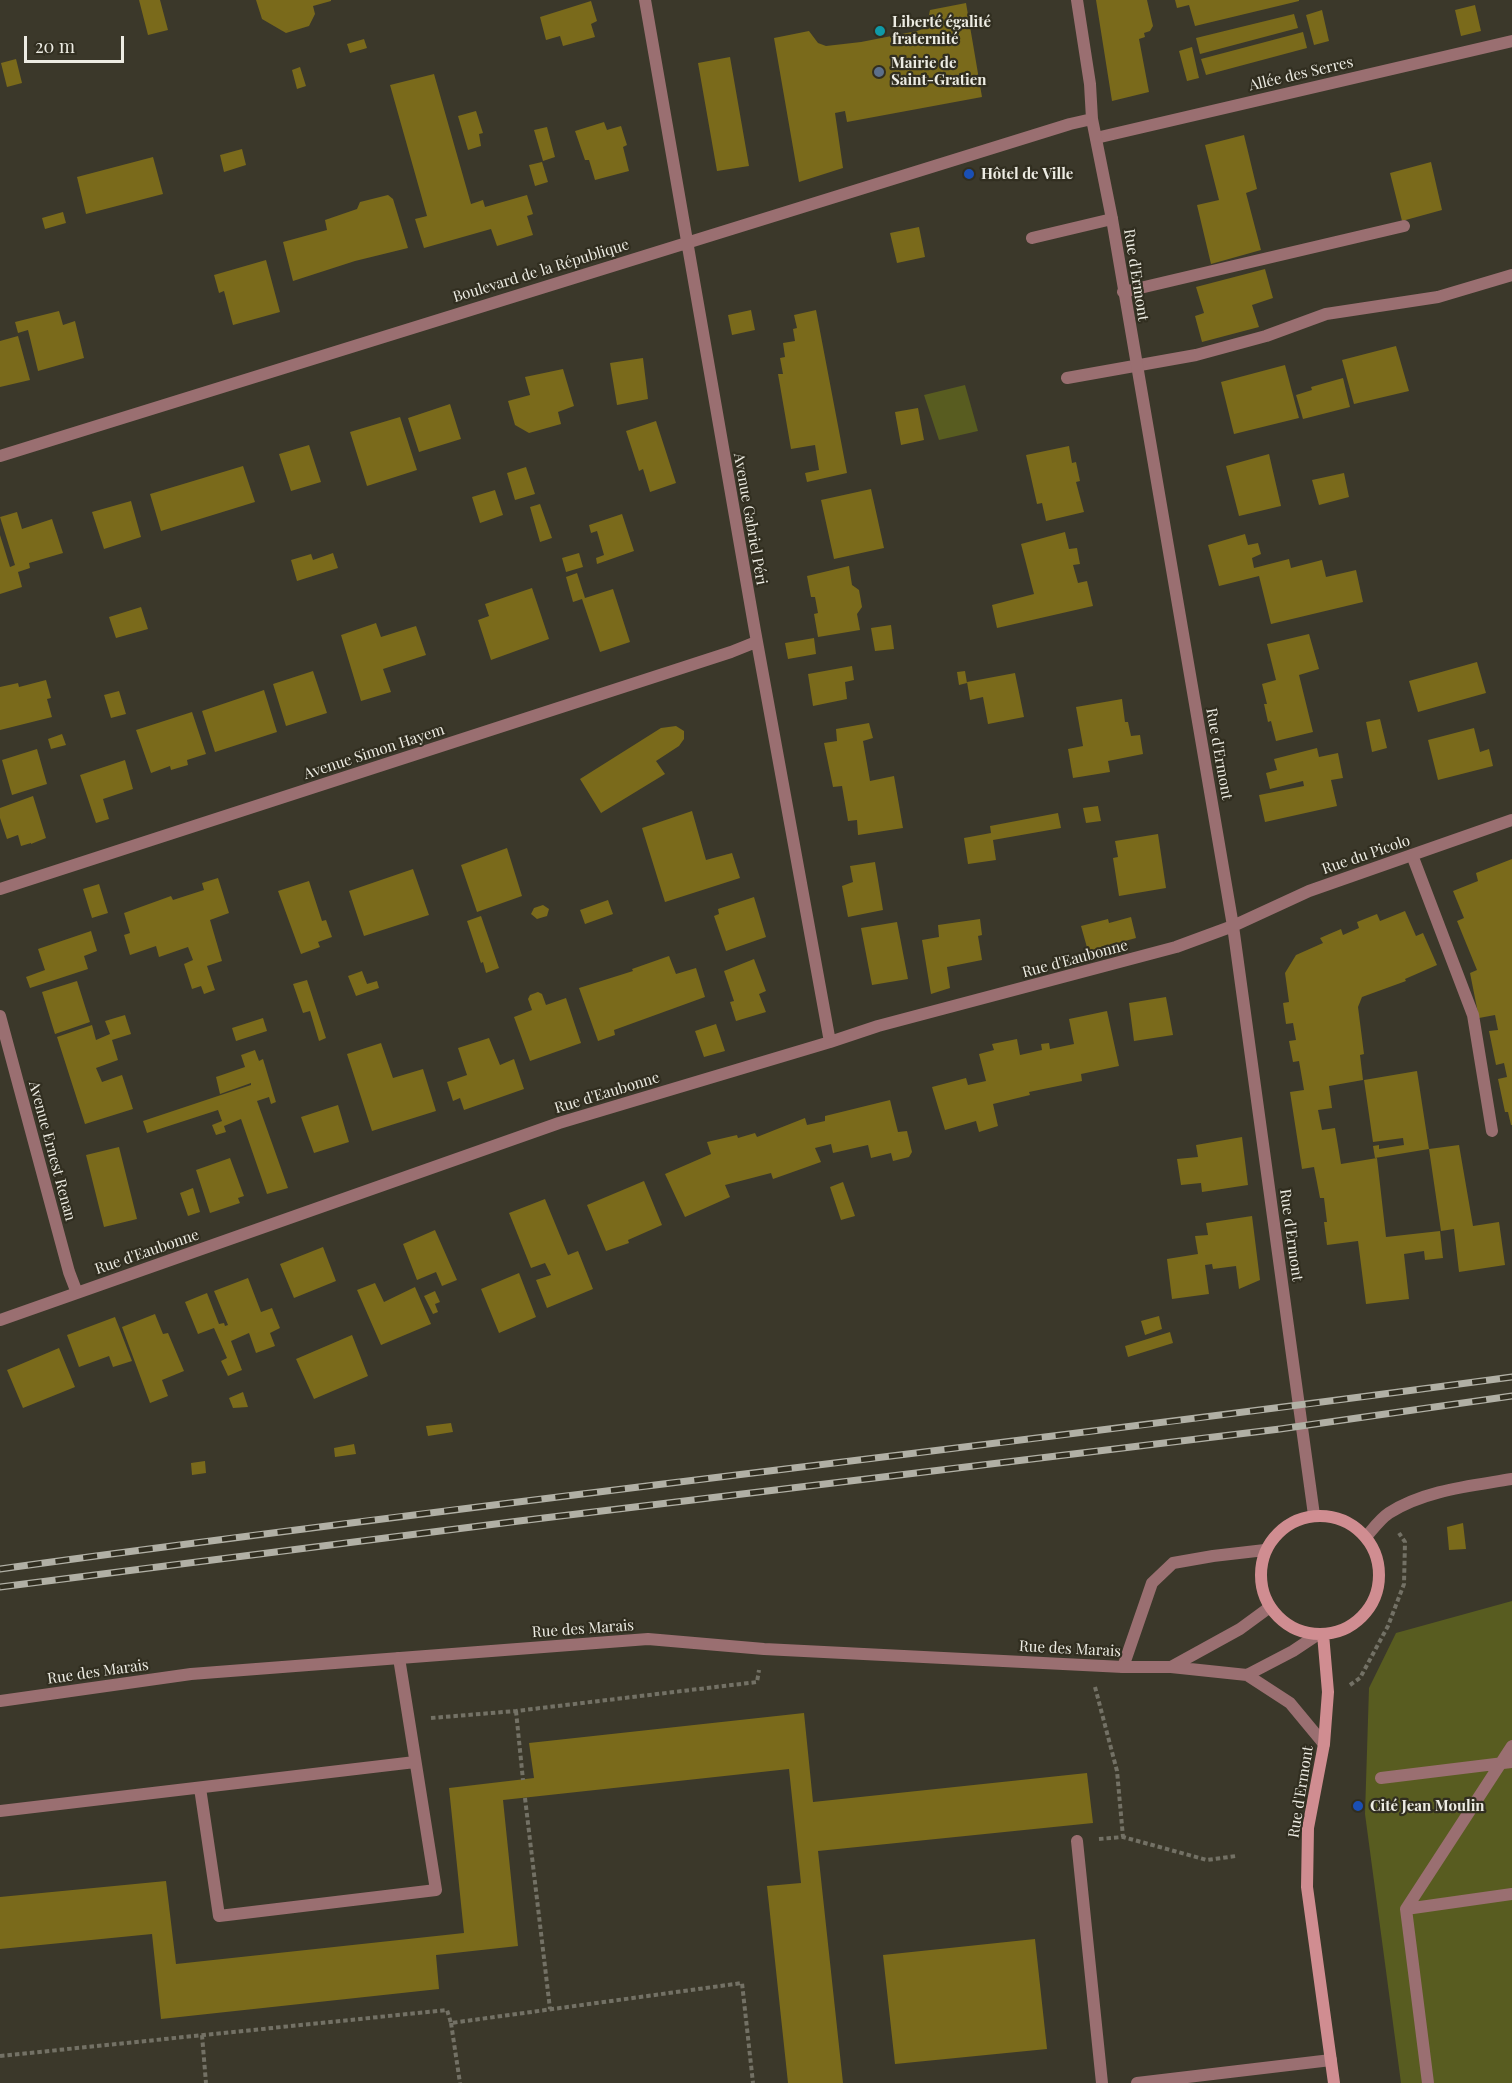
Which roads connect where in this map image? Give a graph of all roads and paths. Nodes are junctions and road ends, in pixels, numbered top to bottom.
1 (645, 0) edge
2 (1077, 0) edge
3 (1512, 41) edge
4 (1092, 119) junction
5 (1096, 138) junction
6 (1112, 219) junction
7 (1404, 226) dead end
8 (1032, 238) dead end
9 (688, 242) junction
10 (1512, 275) edge
11 (1123, 292) junction
12 (1136, 367) junction
13 (1067, 378) dead end
14 (0, 456) edge
15 (756, 642) junction
16 (1512, 820) edge
17 (1413, 855) junction
18 (0, 889) edge
19 (1233, 926) junction
20 (0, 1016) edge
21 (830, 1042) junction
22 (1492, 1131) dead end
23 (77, 1293) junction
24 (0, 1320) edge
25 (1512, 1479) edge
26 (1387, 1514) junction
27 (1314, 1515) junction
28 (1366, 1537) junction
29 (1265, 1550) junction
30 (1270, 1607) junction
31 (1320, 1635) junction
32 (764, 1648) junction
33 (399, 1658) junction
34 (1090, 1665) junction
35 (1123, 1667) junction
36 (1171, 1667) junction
37 (1246, 1675) junction
38 (1328, 1692) junction
39 (0, 1701) edge
40 (516, 1711) junction
41 (409, 1720) junction
42 (1324, 1744) junction
43 (1512, 1746) edge
44 (416, 1762) junction
45 (1506, 1762) edge
46 (1381, 1778) dead end
47 (523, 1780) dead end
48 (200, 1788) junction
49 (525, 1798) dead end
50 (0, 1812) edge
51 (1123, 1837) junction
52 (1077, 1841) joint
53 (1236, 1856) dead end
54 (1512, 1894) edge
55 (1407, 1909) junction
56 (550, 2009) junction
57 (451, 2023) junction
58 (202, 2035) junction
59 (0, 2056) edge
60 (1331, 2060) junction
61 (206, 2083) edge
62 (460, 2083) edge
63 (753, 2083) edge
64 (1102, 2083) edge
65 (1137, 2083) edge
66 (1334, 2083) edge
67 (1428, 2083) edge

1 - 9 street, Avenue Gabriel Péri
2 - 4 street, Rue d'Ermont
3 - 5 street, Allée des Serres
4 - 5 street, Rue d'Ermont
4 - 9 street, Boulevard de la République
5 - 6 street, Rue d'Ermont
6 - 8 street
6 - 11 street, Rue d'Ermont
7 - 11 street
9 - 14 street, Boulevard de la République
9 - 15 street, Avenue Gabriel Péri
10 - 12 street
11 - 12 street, Rue d'Ermont
12 - 13 street
12 - 19 street, Rue d'Ermont
15 - 18 street, Avenue Simon Hayem
15 - 21 street, Avenue Gabriel Péri
16 - 17 street, Rue du Picolo
17 - 19 street, Rue du Picolo
17 - 22 street
19 - 21 street, Rue d'Eaubonne
19 - 27 street, Rue d'Ermont
20 - 23 street, Avenue Ernest Renan
21 - 23 street, Rue d'Eaubonne
23 - 24 street, Rue d'Eaubonne
25 - 26 street
26 - 28 street
26 - 38 path
27 - 28 street
27 - 29 street
28 - 31 street
29 - 30 street
29 - 35 street
30 - 31 street
30 - 36 street, Rue des Marais
31 - 37 street
31 - 38 street, Rue d'Ermont
32 - 33 street, Rue des Marais
32 - 34 street, Rue des Marais
32 - 40 path
33 - 39 street, Rue des Marais
33 - 41 street
34 - 35 street, Rue des Marais
34 - 51 path
35 - 36 street, Rue des Marais
36 - 37 street, Rue des Marais
37 - 42 street, Rue des Marais
38 - 42 street, Rue d'Ermont
40 - 41 path
40 - 47 path
41 - 44 street
42 - 60 street, Rue d'Ermont
43 - 45 street
44 - 48 street
44 - 48 street
45 - 46 street
45 - 55 street
48 - 50 street
49 - 56 path
51 - 52 path
51 - 53 path
52 - 64 street
54 - 55 street
55 - 67 street
56 - 57 path
56 - 63 path
57 - 58 path
57 - 62 path
58 - 59 path
58 - 61 path
60 - 65 street
60 - 66 street, Rue d'Ermont

